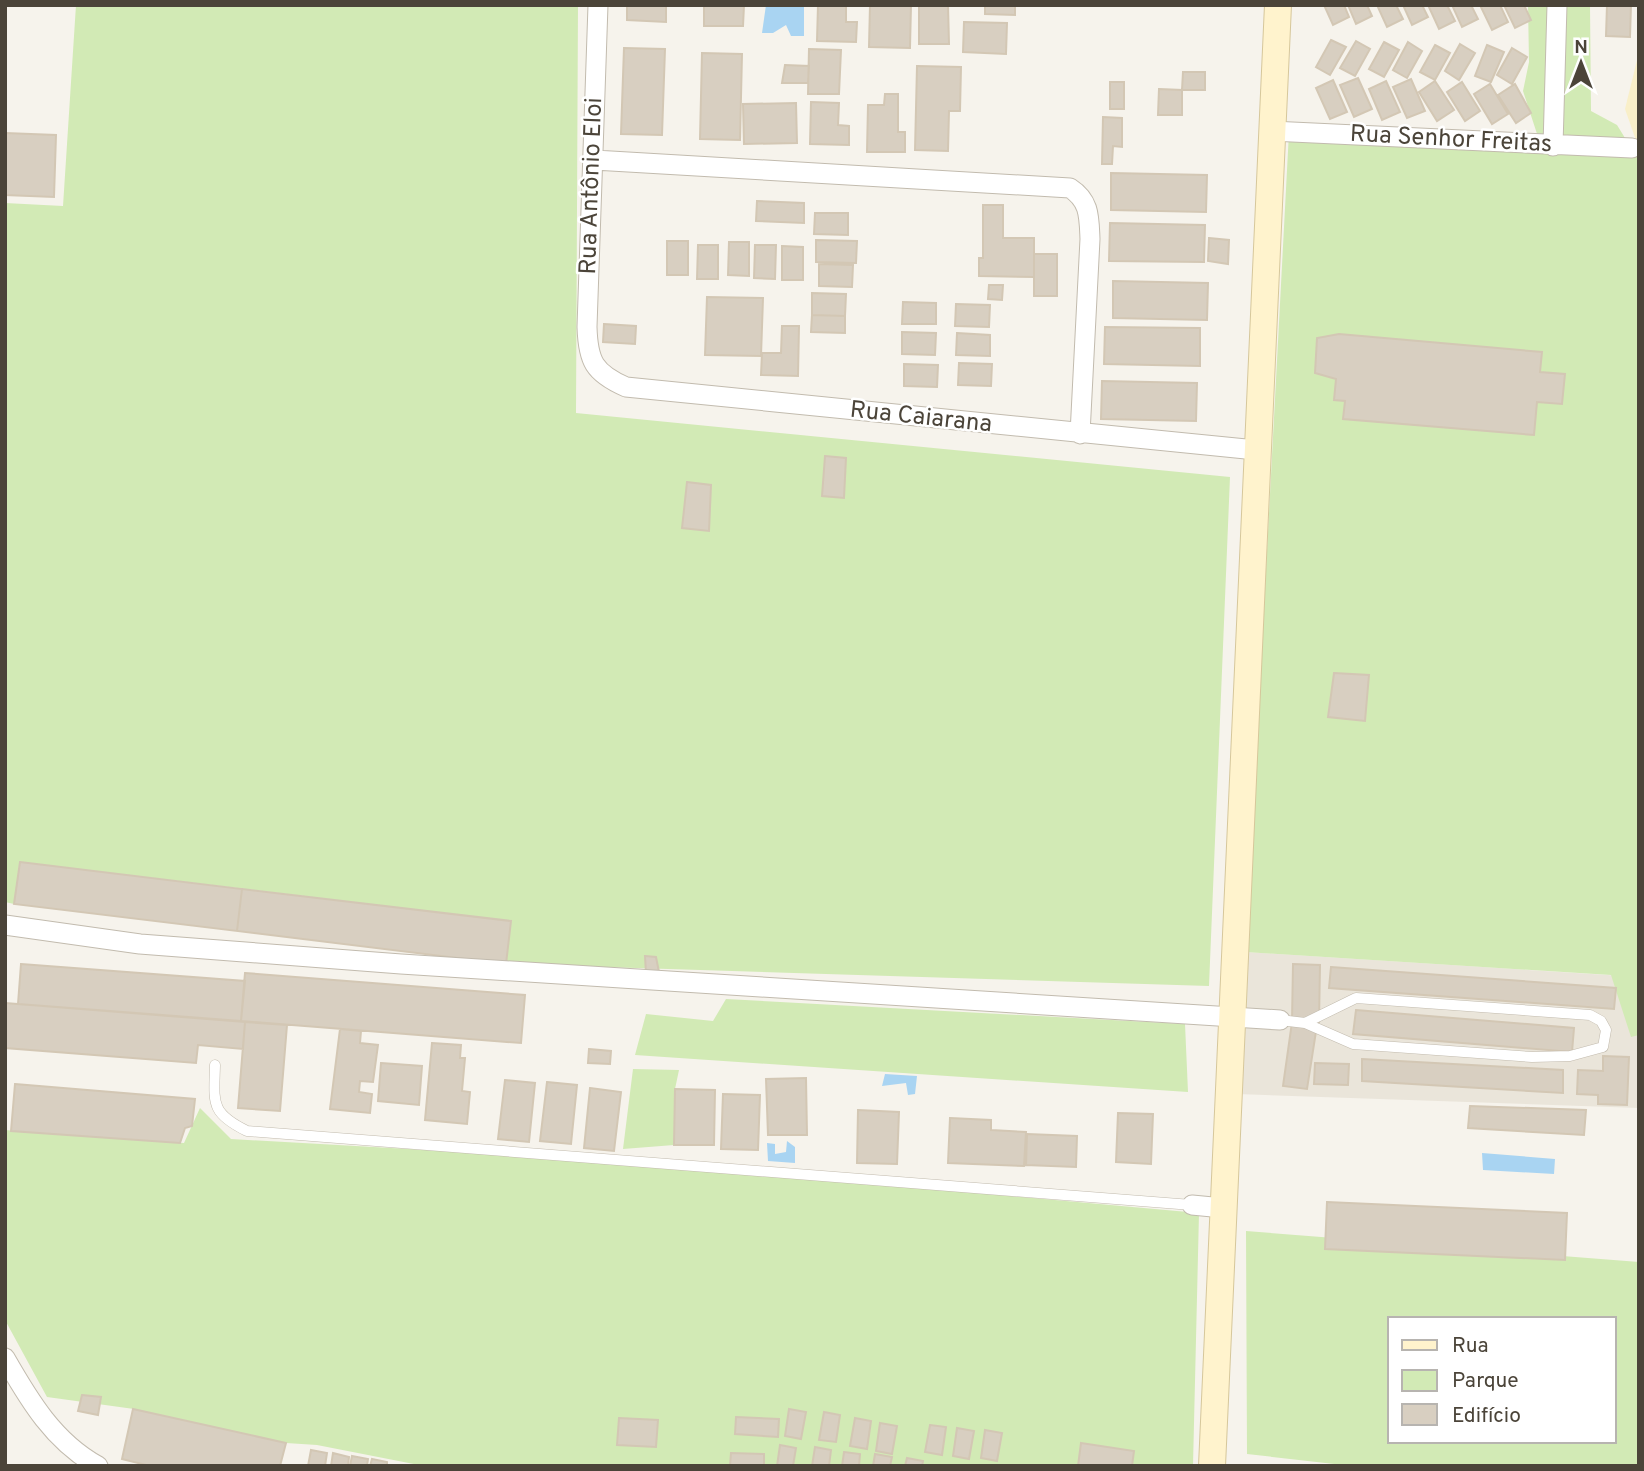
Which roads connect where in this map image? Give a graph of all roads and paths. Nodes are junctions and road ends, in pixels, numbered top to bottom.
1 (598, 5) edge
2 (1278, 5) edge
3 (1557, 5) edge
4 (1271, 131) junction
5 (1553, 146) junction
6 (1632, 148) dead end
7 (594, 160) junction
8 (594, 365) joint
9 (1080, 434) junction
10 (1256, 450) junction
11 (5, 925) edge
12 (1232, 1016) junction
13 (1280, 1020) joint
14 (1304, 1023) junction
15 (215, 1065) dead end
16 (1192, 1205) joint
17 (1223, 1208) junction
18 (5, 1358) edge
19 (97, 1466) edge
20 (1212, 1466) edge

1 - 7 street, Rua Antônio Eloi
2 - 4 main road
3 - 5 street
4 - 5 street, Rua Senhor Freitas
4 - 10 main road
5 - 6 street, Rua Senhor Freitas
7 - 8 street, Rua Antônio Eloi
7 - 9 street
8 - 9 street, Rua Caiarana
9 - 10 street, Rua Caiarana
10 - 12 main road
11 - 12 street
12 - 13 street
12 - 17 main road
13 - 14 lane
14 - 14 lane
15 - 16 lane
16 - 17 street
17 - 20 main road
18 - 19 street

